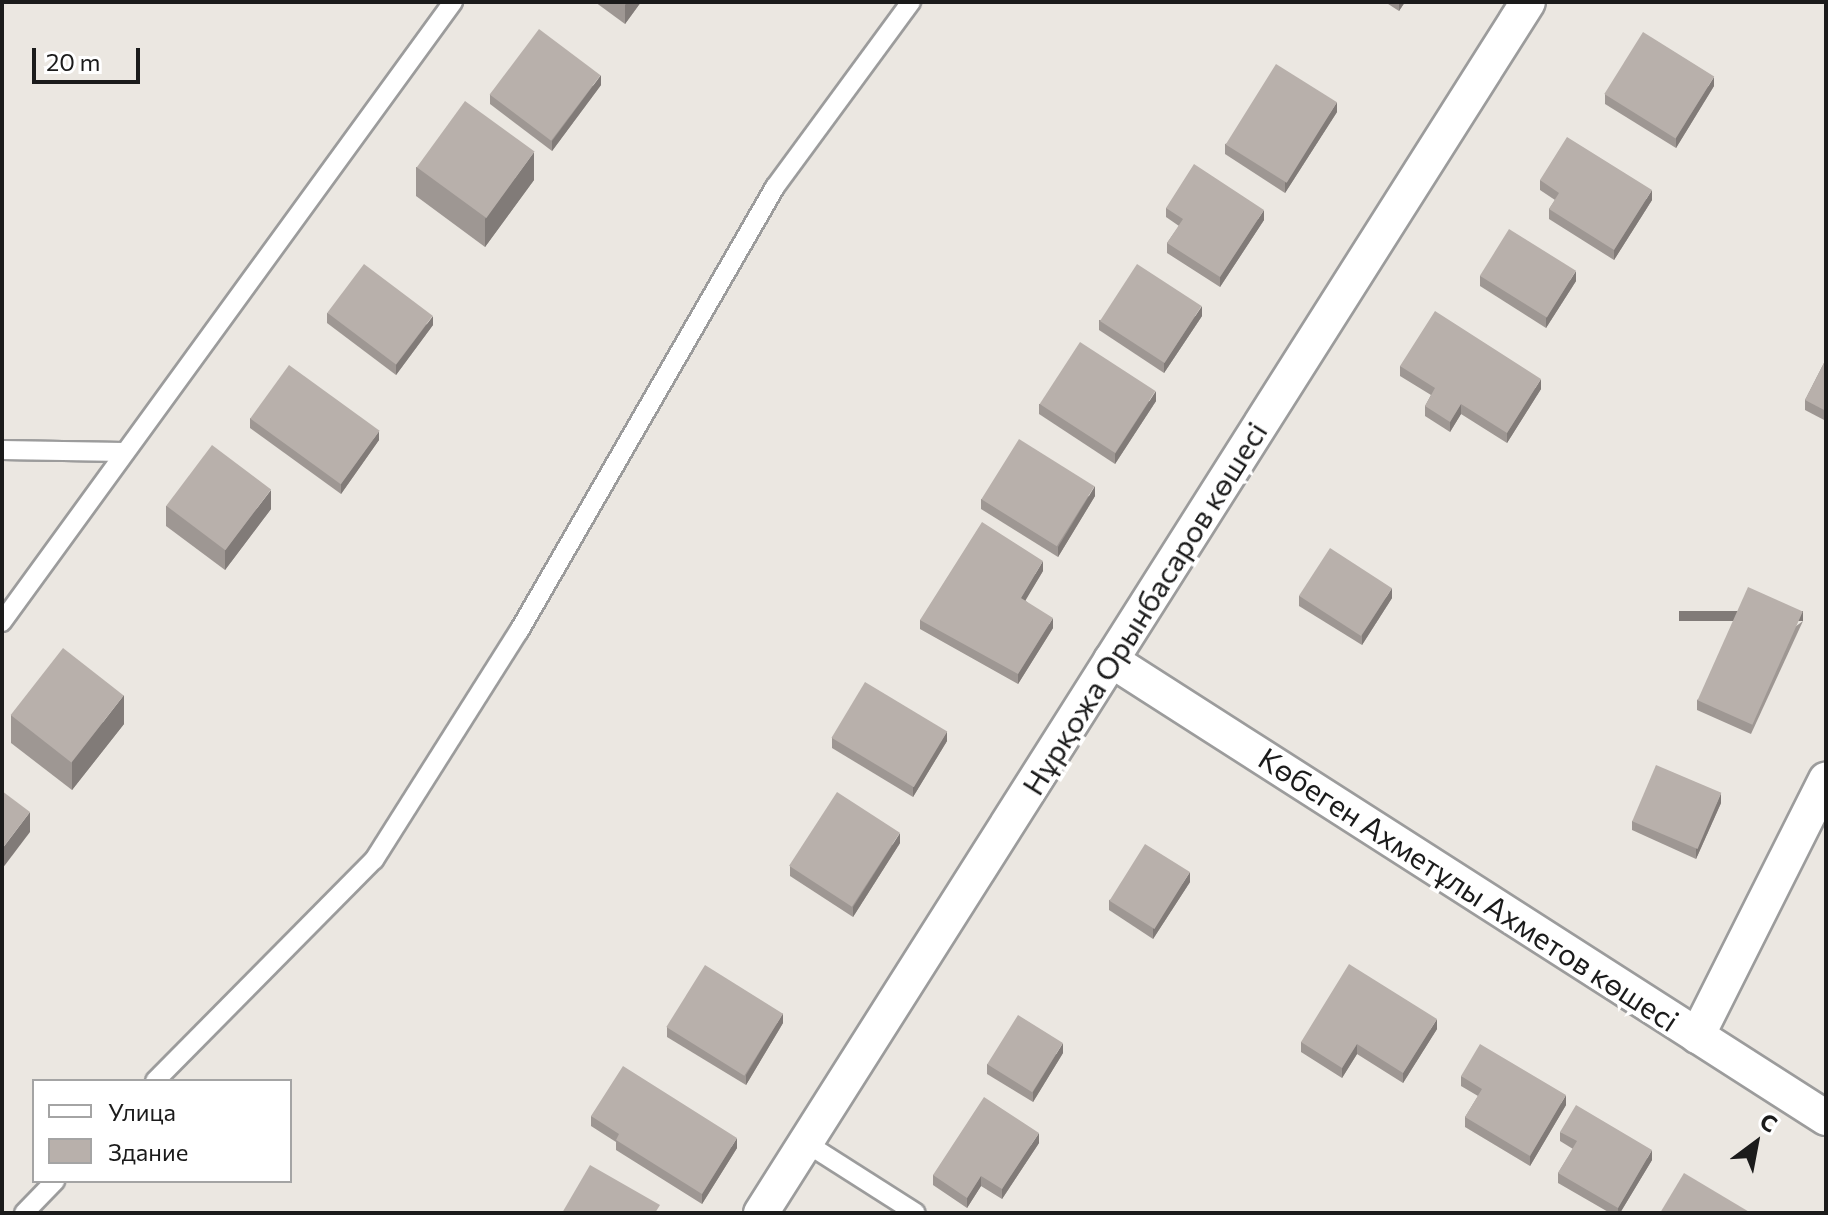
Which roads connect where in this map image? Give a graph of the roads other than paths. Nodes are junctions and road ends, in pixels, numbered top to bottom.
1 (453, 2) edge
2 (911, 2) edge
3 (1528, 2) edge
4 (2, 450) edge
5 (124, 452) junction
6 (2, 622) edge
7 (1111, 660) junction
8 (1826, 780) edge
9 (1697, 1036) junction
10 (157, 1079) edge
11 (1826, 1118) edge
12 (806, 1143) junction
13 (53, 1183) edge
14 (24, 1213) edge
15 (761, 1213) edge
16 (916, 1213) edge

1 - 5 lane
2 - 10 lane
3 - 7 street, Нұрқожа Орынбасаров көшесі
4 - 5 lane
5 - 6 lane
7 - 9 street, Көбеген Ахметұлы Ахметов көшесі
7 - 12 street, Нұрқожа Орынбасаров көшесі
8 - 9 street
9 - 11 street, Көбеген Ахметұлы Ахметов көшесі
12 - 15 street, Нұрқожа Орынбасаров көшесі
12 - 16 lane
13 - 14 lane

